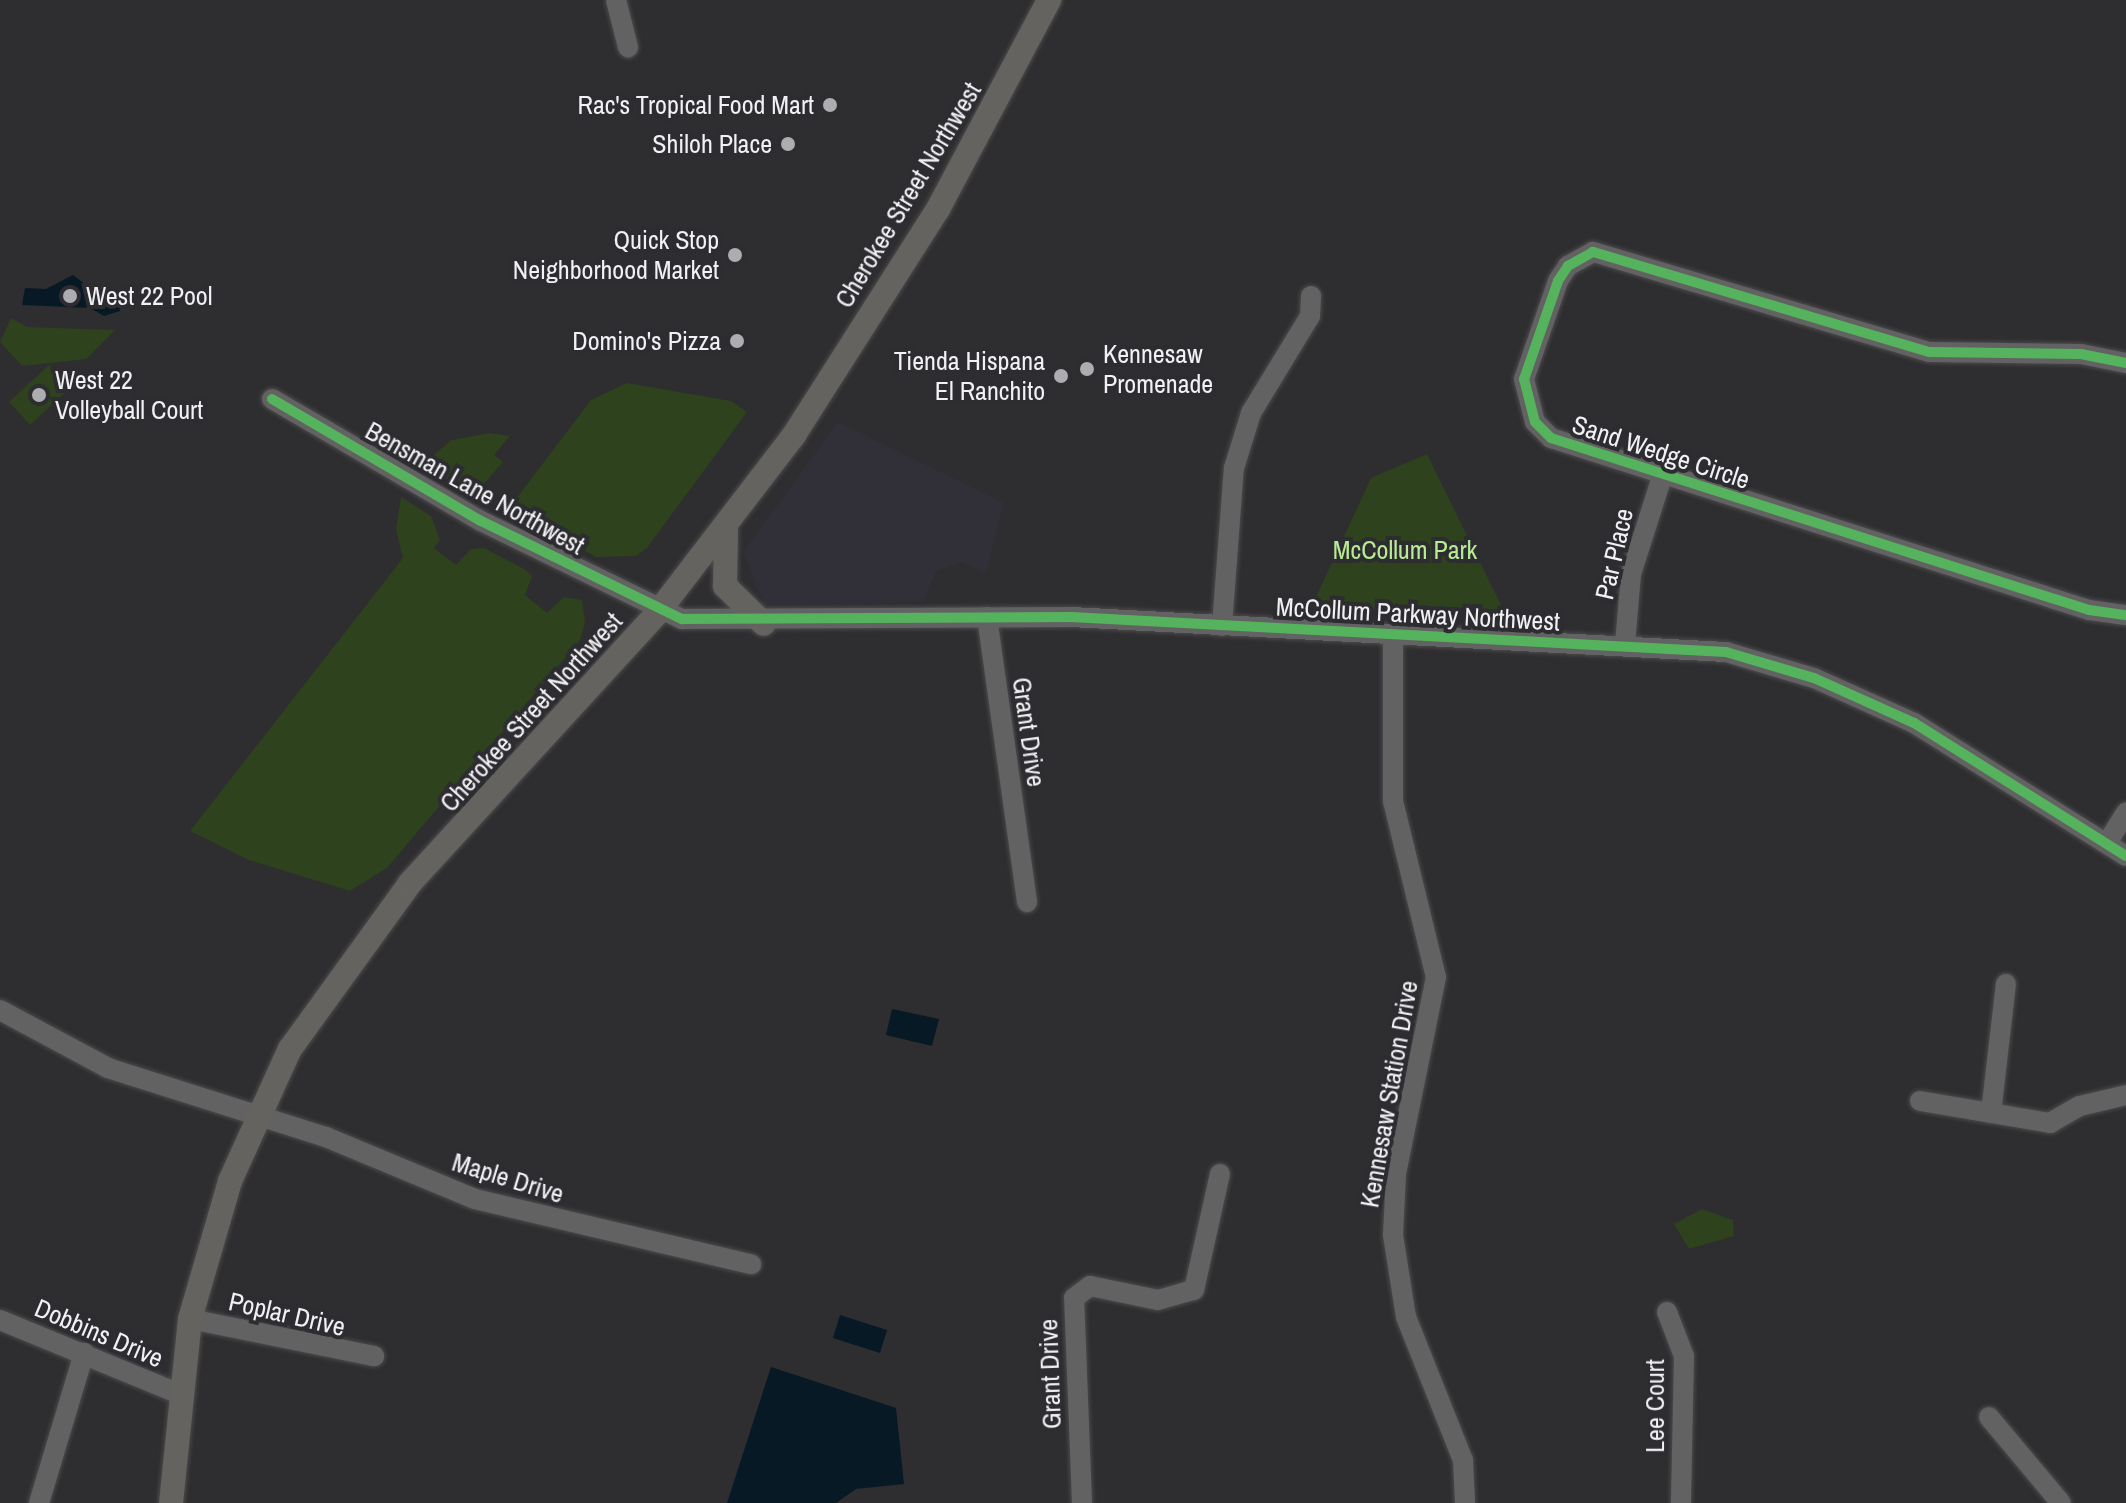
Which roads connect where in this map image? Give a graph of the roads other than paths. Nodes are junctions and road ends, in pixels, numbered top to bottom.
1 (616, 0) edge
2 (1049, 0) edge
3 (628, 47) dead end
4 (1311, 296) dead end
5 (2126, 363) edge
6 (272, 399) dead end
7 (1662, 477) junction
8 (726, 527) junction
9 (659, 611) junction
10 (2126, 615) edge
11 (987, 617) junction
12 (764, 624) junction
13 (1222, 626) junction
14 (1393, 639) junction
15 (1625, 644) junction
16 (2126, 813) edge
17 (2107, 843) junction
18 (2126, 856) edge
19 (1027, 902) dead end
20 (2006, 984) dead end
21 (0, 1010) edge
22 (2126, 1095) edge
23 (1920, 1101) dead end
24 (1991, 1113) junction
25 (258, 1114) junction
26 (1220, 1174) dead end
27 (751, 1264) dead end
28 (1667, 1312) dead end
29 (190, 1319) junction
30 (0, 1320) edge
31 (84, 1353) junction
32 (374, 1356) dead end
33 (177, 1393) junction
34 (1989, 1417) dead end
35 (39, 1503) edge
36 (171, 1503) edge
37 (1082, 1503) edge
38 (1465, 1503) edge
39 (1681, 1503) edge
40 (2061, 1503) edge

1 - 3 street
2 - 8 main road, Cherokee Street Northwest
4 - 13 street
5 - 7 street, Sand Wedge Circle
6 - 9 street, Bensman Lane Northwest
7 - 10 street, Sand Wedge Circle
7 - 15 street, Par Place
8 - 9 main road, Cherokee Street Northwest
8 - 12 main road
9 - 12 street, McCollum Parkway Northwest
9 - 25 main road, Cherokee Street Northwest
11 - 12 street, McCollum Parkway Northwest
11 - 13 street, McCollum Parkway Northwest
11 - 19 street, Grant Drive
13 - 14 street, McCollum Parkway Northwest
14 - 15 street, McCollum Parkway Northwest
14 - 38 street, Kennesaw Station Drive
15 - 17 street, McCollum Parkway Northwest
16 - 17 street
17 - 18 street, McCollum Parkway Northwest
20 - 24 street
21 - 25 street, Maple Drive
22 - 24 street
23 - 24 street
25 - 27 street, Maple Drive
25 - 29 main road, Cherokee Street Northwest
26 - 37 street, Grant Drive
28 - 39 street, Lee Court
29 - 32 street, Poplar Drive
29 - 33 main road, Cherokee Street Northwest
30 - 31 street, Dobbins Drive
31 - 33 street, Dobbins Drive
31 - 35 street
33 - 36 main road, Cherokee Street Northwest
34 - 40 street

